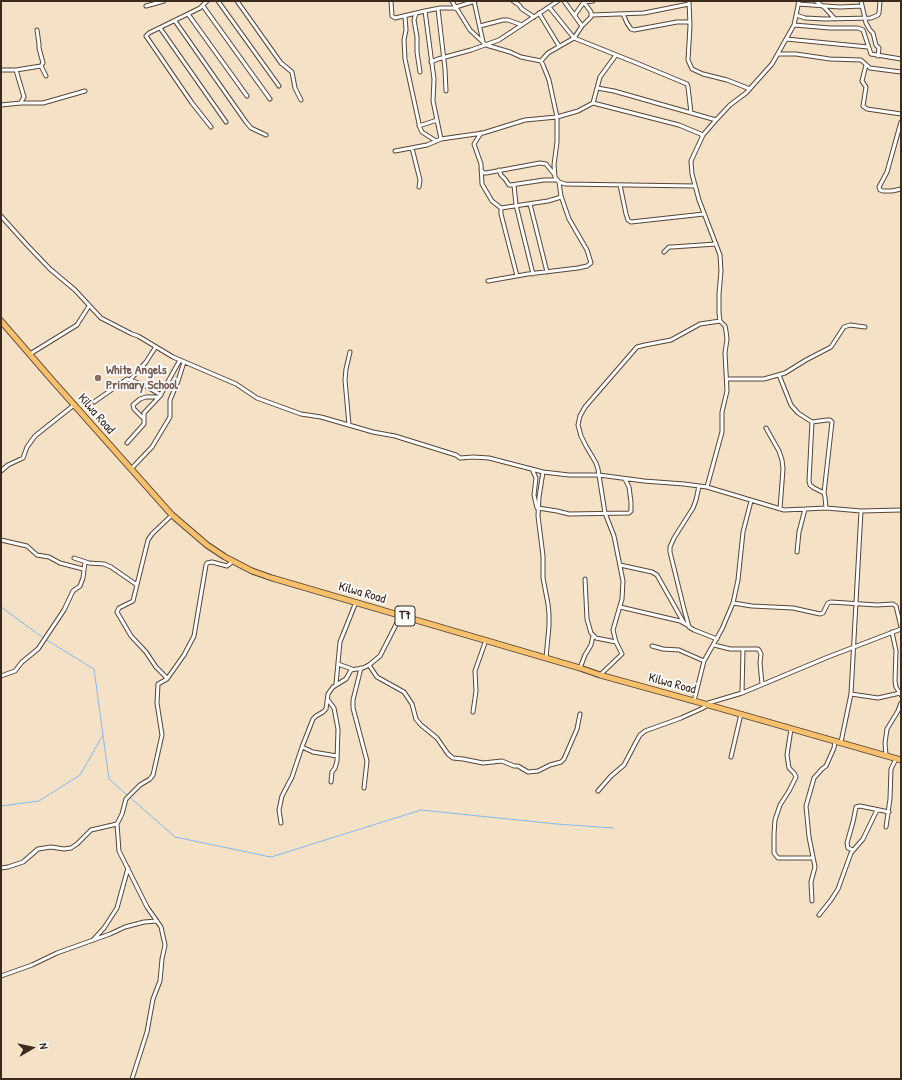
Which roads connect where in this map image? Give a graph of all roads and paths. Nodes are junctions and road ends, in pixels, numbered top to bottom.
1 (164, 1) edge
2 (207, 1) edge
3 (218, 1) edge
4 (238, 1) edge
5 (391, 1) edge
6 (452, 1) edge
7 (475, 1) edge
8 (513, 1) edge
9 (558, 1) edge
10 (564, 1) edge
11 (583, 1) edge
12 (593, 1) edge
13 (816, 1) edge
14 (861, 1) edge
15 (880, 1) edge
16 (689, 3) edge
17 (798, 3) edge
18 (146, 6) dead end
19 (203, 6) junction
20 (823, 6) junction
21 (862, 6) junction
22 (549, 7) junction
23 (456, 8) junction
24 (438, 9) junction
25 (425, 11) junction
26 (416, 13) junction
27 (539, 13) junction
28 (188, 14) junction
29 (623, 14) junction
30 (592, 15) junction
31 (796, 15) junction
32 (404, 16) junction
33 (575, 16) junction
34 (534, 17) junction
35 (835, 19) junction
36 (865, 19) junction
37 (175, 21) junction
38 (690, 22) junction
39 (522, 25) junction
40 (794, 25) junction
41 (480, 26) junction
42 (582, 26) junction
43 (160, 28) junction
44 (38, 30) dead end
45 (574, 38) junction
46 (786, 39) junction
47 (485, 44) junction
48 (559, 46) junction
49 (868, 47) junction
50 (778, 54) junction
51 (616, 55) junction
52 (878, 56) junction
53 (443, 58) junction
54 (901, 59) edge
55 (431, 62) junction
56 (541, 62) junction
57 (40, 66) junction
58 (866, 66) junction
59 (1, 70) edge
60 (16, 70) junction
61 (420, 72) dead end
62 (901, 72) edge
63 (46, 76) dead end
64 (279, 86) dead end
65 (597, 88) junction
66 (750, 89) junction
67 (85, 91) dead end
68 (446, 91) dead end
69 (247, 96) dead end
70 (270, 99) dead end
71 (301, 100) dead end
72 (593, 102) junction
73 (21, 103) junction
74 (1, 105) edge
75 (691, 113) junction
76 (901, 114) edge
77 (557, 116) junction
78 (438, 120) junction
79 (716, 120) junction
80 (226, 122) dead end
81 (901, 122) edge
82 (419, 126) junction
83 (211, 127) dead end
84 (481, 133) junction
85 (266, 135) dead end
86 (703, 135) junction
87 (441, 139) junction
88 (436, 141) junction
89 (412, 148) junction
90 (395, 151) dead end
91 (481, 169) junction
92 (499, 170) junction
93 (554, 174) junction
94 (558, 181) junction
95 (514, 185) junction
96 (620, 185) junction
97 (695, 186) junction
98 (419, 187) dead end
99 (901, 189) edge
100 (561, 196) junction
101 (530, 204) junction
102 (516, 205) junction
103 (501, 208) junction
104 (704, 214) junction
105 (1, 216) edge
106 (716, 244) junction
107 (664, 252) dead end
108 (547, 272) junction
109 (533, 274) junction
110 (517, 276) junction
111 (488, 281) dead end
112 (89, 306) junction
113 (1, 321) edge
114 (720, 321) junction
115 (865, 327) dead end
116 (155, 348) junction
117 (350, 352) dead end
118 (30, 354) junction
119 (182, 361) junction
120 (779, 375) junction
121 (727, 379) junction
122 (130, 380) junction
123 (160, 396) junction
124 (94, 402) dead end
125 (74, 405) junction
126 (144, 419) junction
127 (812, 422) junction
128 (349, 426) junction
129 (766, 428) dead end
130 (127, 443) dead end
131 (532, 468) junction
132 (131, 469) junction
133 (1, 471) edge
134 (544, 472) junction
135 (599, 475) junction
136 (626, 479) junction
137 (699, 486) junction
138 (707, 487) junction
139 (824, 493) junction
140 (751, 501) junction
141 (538, 508) junction
142 (826, 508) junction
143 (780, 509) junction
144 (805, 509) junction
145 (861, 510) junction
146 (901, 510) edge
147 (605, 513) junction
148 (172, 515) junction
149 (539, 526) junction
150 (1, 540) edge
151 (797, 552) dead end
152 (74, 558) dead end
153 (233, 561) junction
154 (85, 562) junction
155 (620, 566) junction
156 (83, 569) junction
157 (585, 579) dead end
158 (137, 585) junction
159 (356, 602) junction
160 (733, 603) junction
161 (856, 604) junction
162 (620, 607) junction
163 (401, 615) junction
164 (684, 623) junction
165 (689, 627) junction
166 (901, 628) edge
167 (892, 632) junction
168 (593, 636) junction
169 (717, 639) junction
170 (486, 640) junction
171 (616, 642) junction
172 (714, 645) junction
173 (895, 645) junction
174 (901, 645) edge
175 (652, 646) dead end
176 (853, 647) junction
177 (743, 649) junction
178 (546, 658) junction
179 (704, 660) junction
180 (338, 664) junction
181 (368, 666) junction
182 (361, 668) junction
183 (580, 668) junction
184 (352, 669) junction
185 (600, 675) junction
186 (1, 676) edge
187 (166, 680) junction
188 (336, 684) junction
189 (762, 684) junction
190 (742, 693) junction
191 (851, 694) junction
192 (900, 694) edge
193 (328, 700) junction
194 (694, 701) junction
195 (706, 704) junction
196 (901, 705) edge
197 (473, 712) dead end
198 (580, 714) dead end
199 (741, 714) junction
200 (791, 729) junction
201 (838, 742) junction
202 (302, 747) junction
203 (337, 756) junction
204 (886, 756) junction
205 (731, 757) dead end
206 (899, 759) edge
207 (331, 782) dead end
208 (364, 788) dead end
209 (598, 791) dead end
210 (877, 810) junction
211 (889, 812) junction
212 (282, 823) dead end
213 (117, 824) junction
214 (886, 827) dead end
215 (853, 850) junction
216 (813, 858) junction
217 (1, 868) edge
218 (128, 868) junction
219 (812, 901) dead end
220 (819, 915) dead end
221 (157, 921) junction
222 (93, 940) junction
223 (1, 976) edge
224 (132, 1079) edge

1 - 18 street
2 - 19 street
3 - 64 street
4 - 71 street
5 - 32 street
6 - 23 street
7 - 23 street
7 - 41 street
8 - 34 street
9 - 22 street
10 - 33 street
11 - 12 street
11 - 30 street
11 - 33 street
13 - 20 street
14 - 21 street
15 - 36 street
16 - 29 street
16 - 38 street
17 - 20 street
17 - 31 street
19 - 28 street
19 - 70 street
20 - 21 street
20 - 35 street
21 - 36 street
22 - 27 street
22 - 45 street
23 - 24 street
23 - 47 street
24 - 25 street
24 - 53 street
25 - 26 street
25 - 55 street
26 - 32 street
26 - 61 street
27 - 34 street
27 - 48 street
28 - 37 street
28 - 69 street
29 - 30 street
29 - 38 street
30 - 42 street
31 - 35 street
31 - 40 street
32 - 82 street
33 - 42 street
34 - 39 street
35 - 36 street
36 - 52 street
37 - 43 street
37 - 85 street
38 - 66 street
39 - 41 street
39 - 47 street
40 - 46 street
40 - 49 street
41 - 47 street
42 - 45 street
43 - 80 street
43 - 83 street
44 - 57 street
45 - 48 street
45 - 51 street
46 - 49 street
46 - 50 street
47 - 53 street
47 - 56 street
48 - 56 street
49 - 52 street
50 - 58 street
50 - 66 street
51 - 65 street
51 - 75 street
52 - 54 street
53 - 55 street
53 - 68 street
55 - 78 street
56 - 77 street
57 - 60 street
57 - 63 street
58 - 62 street
58 - 76 street
59 - 60 street
60 - 73 street
65 - 72 street
65 - 75 street
66 - 79 street
67 - 73 street
72 - 77 street
72 - 86 street
73 - 74 street
75 - 79 street
77 - 84 street
77 - 93 street
78 - 82 street
78 - 87 street
79 - 86 street
81 - 99 street
82 - 88 street
84 - 87 street
84 - 91 street
86 - 97 street
87 - 88 street
88 - 89 street
89 - 90 street
89 - 98 street
91 - 92 street
91 - 103 street
92 - 93 street
92 - 95 street
93 - 94 street
94 - 95 street
94 - 96 street
94 - 100 street
95 - 102 street
96 - 97 street
96 - 104 street
97 - 104 street
100 - 101 street
100 - 108 street
101 - 102 street
101 - 108 street
102 - 103 street
102 - 109 street
103 - 110 street
104 - 106 street
105 - 112 street
106 - 107 street
106 - 114 street
108 - 109 street
109 - 110 street
110 - 111 street
112 - 116 street
112 - 118 street
113 - 118 highway, Kilwa Road / T7
114 - 121 street
114 - 135 street
115 - 120 street
116 - 119 street
116 - 122 street
117 - 128 street
118 - 125 highway, Kilwa Road / T7
119 - 123 street
119 - 128 street
119 - 132 street
120 - 121 street
120 - 127 street
121 - 138 street
122 - 123 street
122 - 124 street
123 - 126 street
123 - 126 street
125 - 132 highway, Kilwa Road / T7
125 - 133 street
126 - 130 street
127 - 139 street
127 - 139 street
128 - 131 street
129 - 143 street
131 - 134 street
131 - 149 street
132 - 148 highway, Kilwa Road / T7
134 - 135 street
134 - 141 street
135 - 136 street
135 - 147 street
136 - 137 street
136 - 147 street
137 - 138 street
137 - 165 street
138 - 140 street
139 - 142 street
140 - 143 street
140 - 160 street
141 - 147 street
141 - 149 street
142 - 144 street
142 - 145 street
143 - 144 street
144 - 151 street
145 - 146 street
145 - 161 street
147 - 155 street
148 - 153 highway, Kilwa Road / T7
148 - 158 street
149 - 178 street
150 - 156 street
152 - 154 street
153 - 159 highway, Kilwa Road / T7
153 - 187 street
154 - 156 street
154 - 158 street
155 - 162 street
155 - 164 street
156 - 186 street
157 - 168 street
158 - 187 street
159 - 163 highway, Kilwa Road / T7
159 - 180 street
160 - 161 street
160 - 169 street
161 - 166 street
161 - 176 street
162 - 164 street
162 - 171 street
163 - 170 highway, Kilwa Road / T7
163 - 181 street
164 - 165 street
165 - 169 street
166 - 167 street
167 - 173 street
167 - 176 street
168 - 171 street
168 - 183 street
169 - 172 street
170 - 178 highway, Kilwa Road / T7
170 - 197 street
171 - 185 street
172 - 177 street
172 - 179 street
173 - 174 street
173 - 192 street
175 - 179 street
176 - 189 street
176 - 191 street
177 - 189 street
177 - 190 street
178 - 183 highway, Kilwa Road / T7
179 - 194 street
180 - 184 street
180 - 188 street
181 - 182 street
181 - 198 street
182 - 184 street
182 - 208 street
183 - 185 highway, Kilwa Road / T7
184 - 188 street
185 - 194 highway, Kilwa Road / T7
187 - 213 street
188 - 193 street
189 - 190 street
190 - 195 street
191 - 192 street
191 - 201 street
193 - 202 street
193 - 203 street
194 - 195 highway, Kilwa Road / T7
195 - 199 highway, Kilwa Road / T7
195 - 209 street
196 - 204 street
199 - 200 highway, Kilwa Road / T7
199 - 205 street
200 - 201 highway, Kilwa Road / T7
200 - 216 street
201 - 204 highway, Kilwa Road / T7
201 - 216 street
202 - 203 street
202 - 212 street
203 - 207 street
204 - 206 highway, Kilwa Road / T7
206 - 211 street
210 - 211 street
210 - 215 street
210 - 215 street
211 - 214 street
213 - 217 street
213 - 218 street
215 - 220 street
216 - 219 street
218 - 221 street
218 - 222 street
221 - 222 street
221 - 224 street
222 - 223 street

